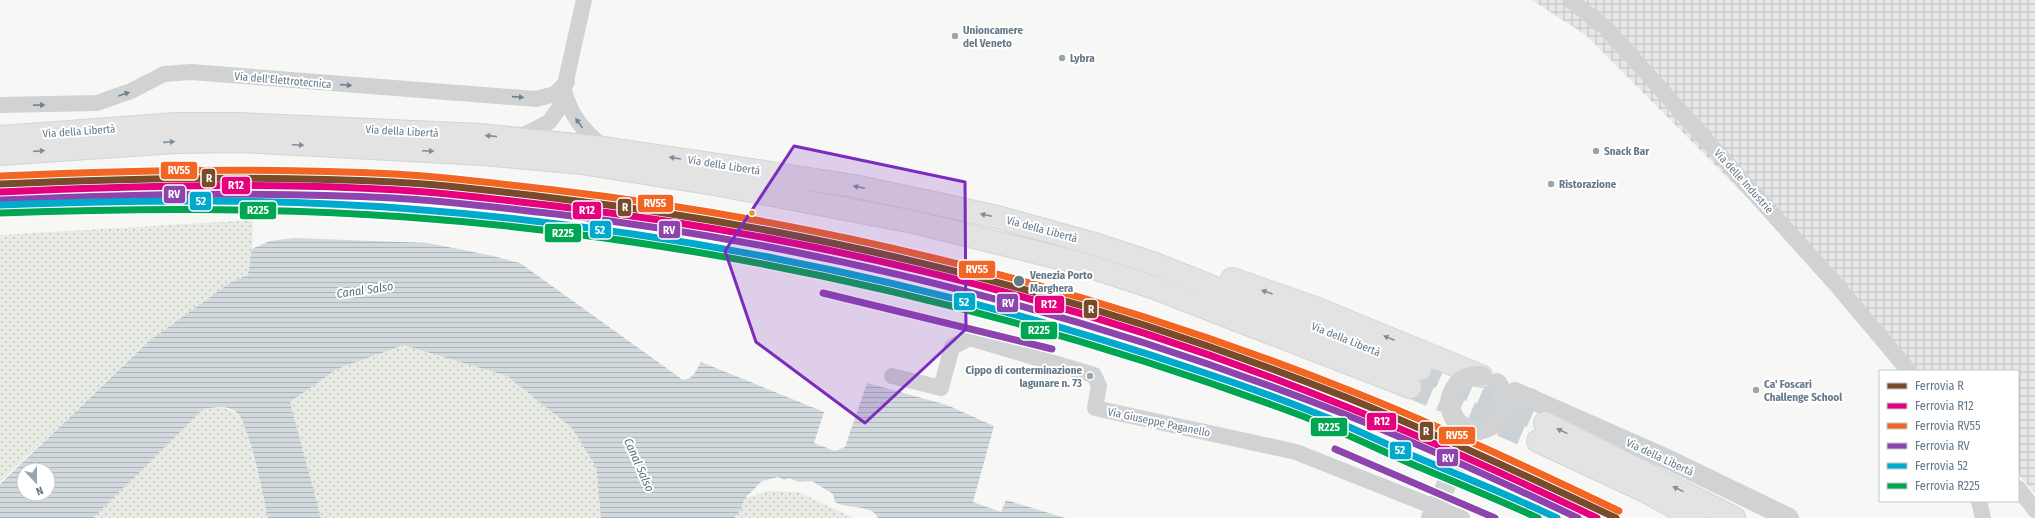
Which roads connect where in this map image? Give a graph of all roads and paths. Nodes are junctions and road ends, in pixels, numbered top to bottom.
1 (584, 0) edge
2 (1570, 0) edge
3 (566, 86) junction
4 (0, 105) edge
5 (0, 136) edge
6 (518, 138) junction
7 (604, 148) junction
8 (0, 154) edge
9 (1091, 243) junction
10 (1908, 370) edge
11 (892, 376) dead end
12 (1489, 380) junction
13 (1530, 398) junction
14 (1504, 408) junction
15 (1469, 427) junction
16 (2019, 489) edge
17 (1979, 502) edge
18 (2035, 510) edge
19 (1704, 512) edge
20 (1431, 518) edge
21 (1462, 518) edge
22 (1669, 518) edge
23 (1734, 518) edge
24 (1790, 518) edge
25 (1982, 518) edge

1 - 3 street
2 - 10 street, Via delle Industrie
4 -> 3 street, Via dell'Elettrotecnica
3 - 6 street
7 -> 3 street
6 -> 5 highway, Via della Libertà
6 - 7 highway, Via della Libertà
9 -> 7 highway, Via della Libertà
8 -> 9 highway, Via della Libertà
12 -> 9 highway
11 - 21 street, Via Giuseppe Paganello
12 - 13 street, Via della Libertà, bridge
12 - 14 street, bridge
12 - 15 street, bridge
13 - 14 street, bridge
13 - 24 street, Via della Libertà
14 - 15 street, bridge
15 - 20 street, bridge
16 - 18 street
17 - 25 street
19 - 22 highway, Via della Libertà
19 - 23 highway, Via della Libertà

